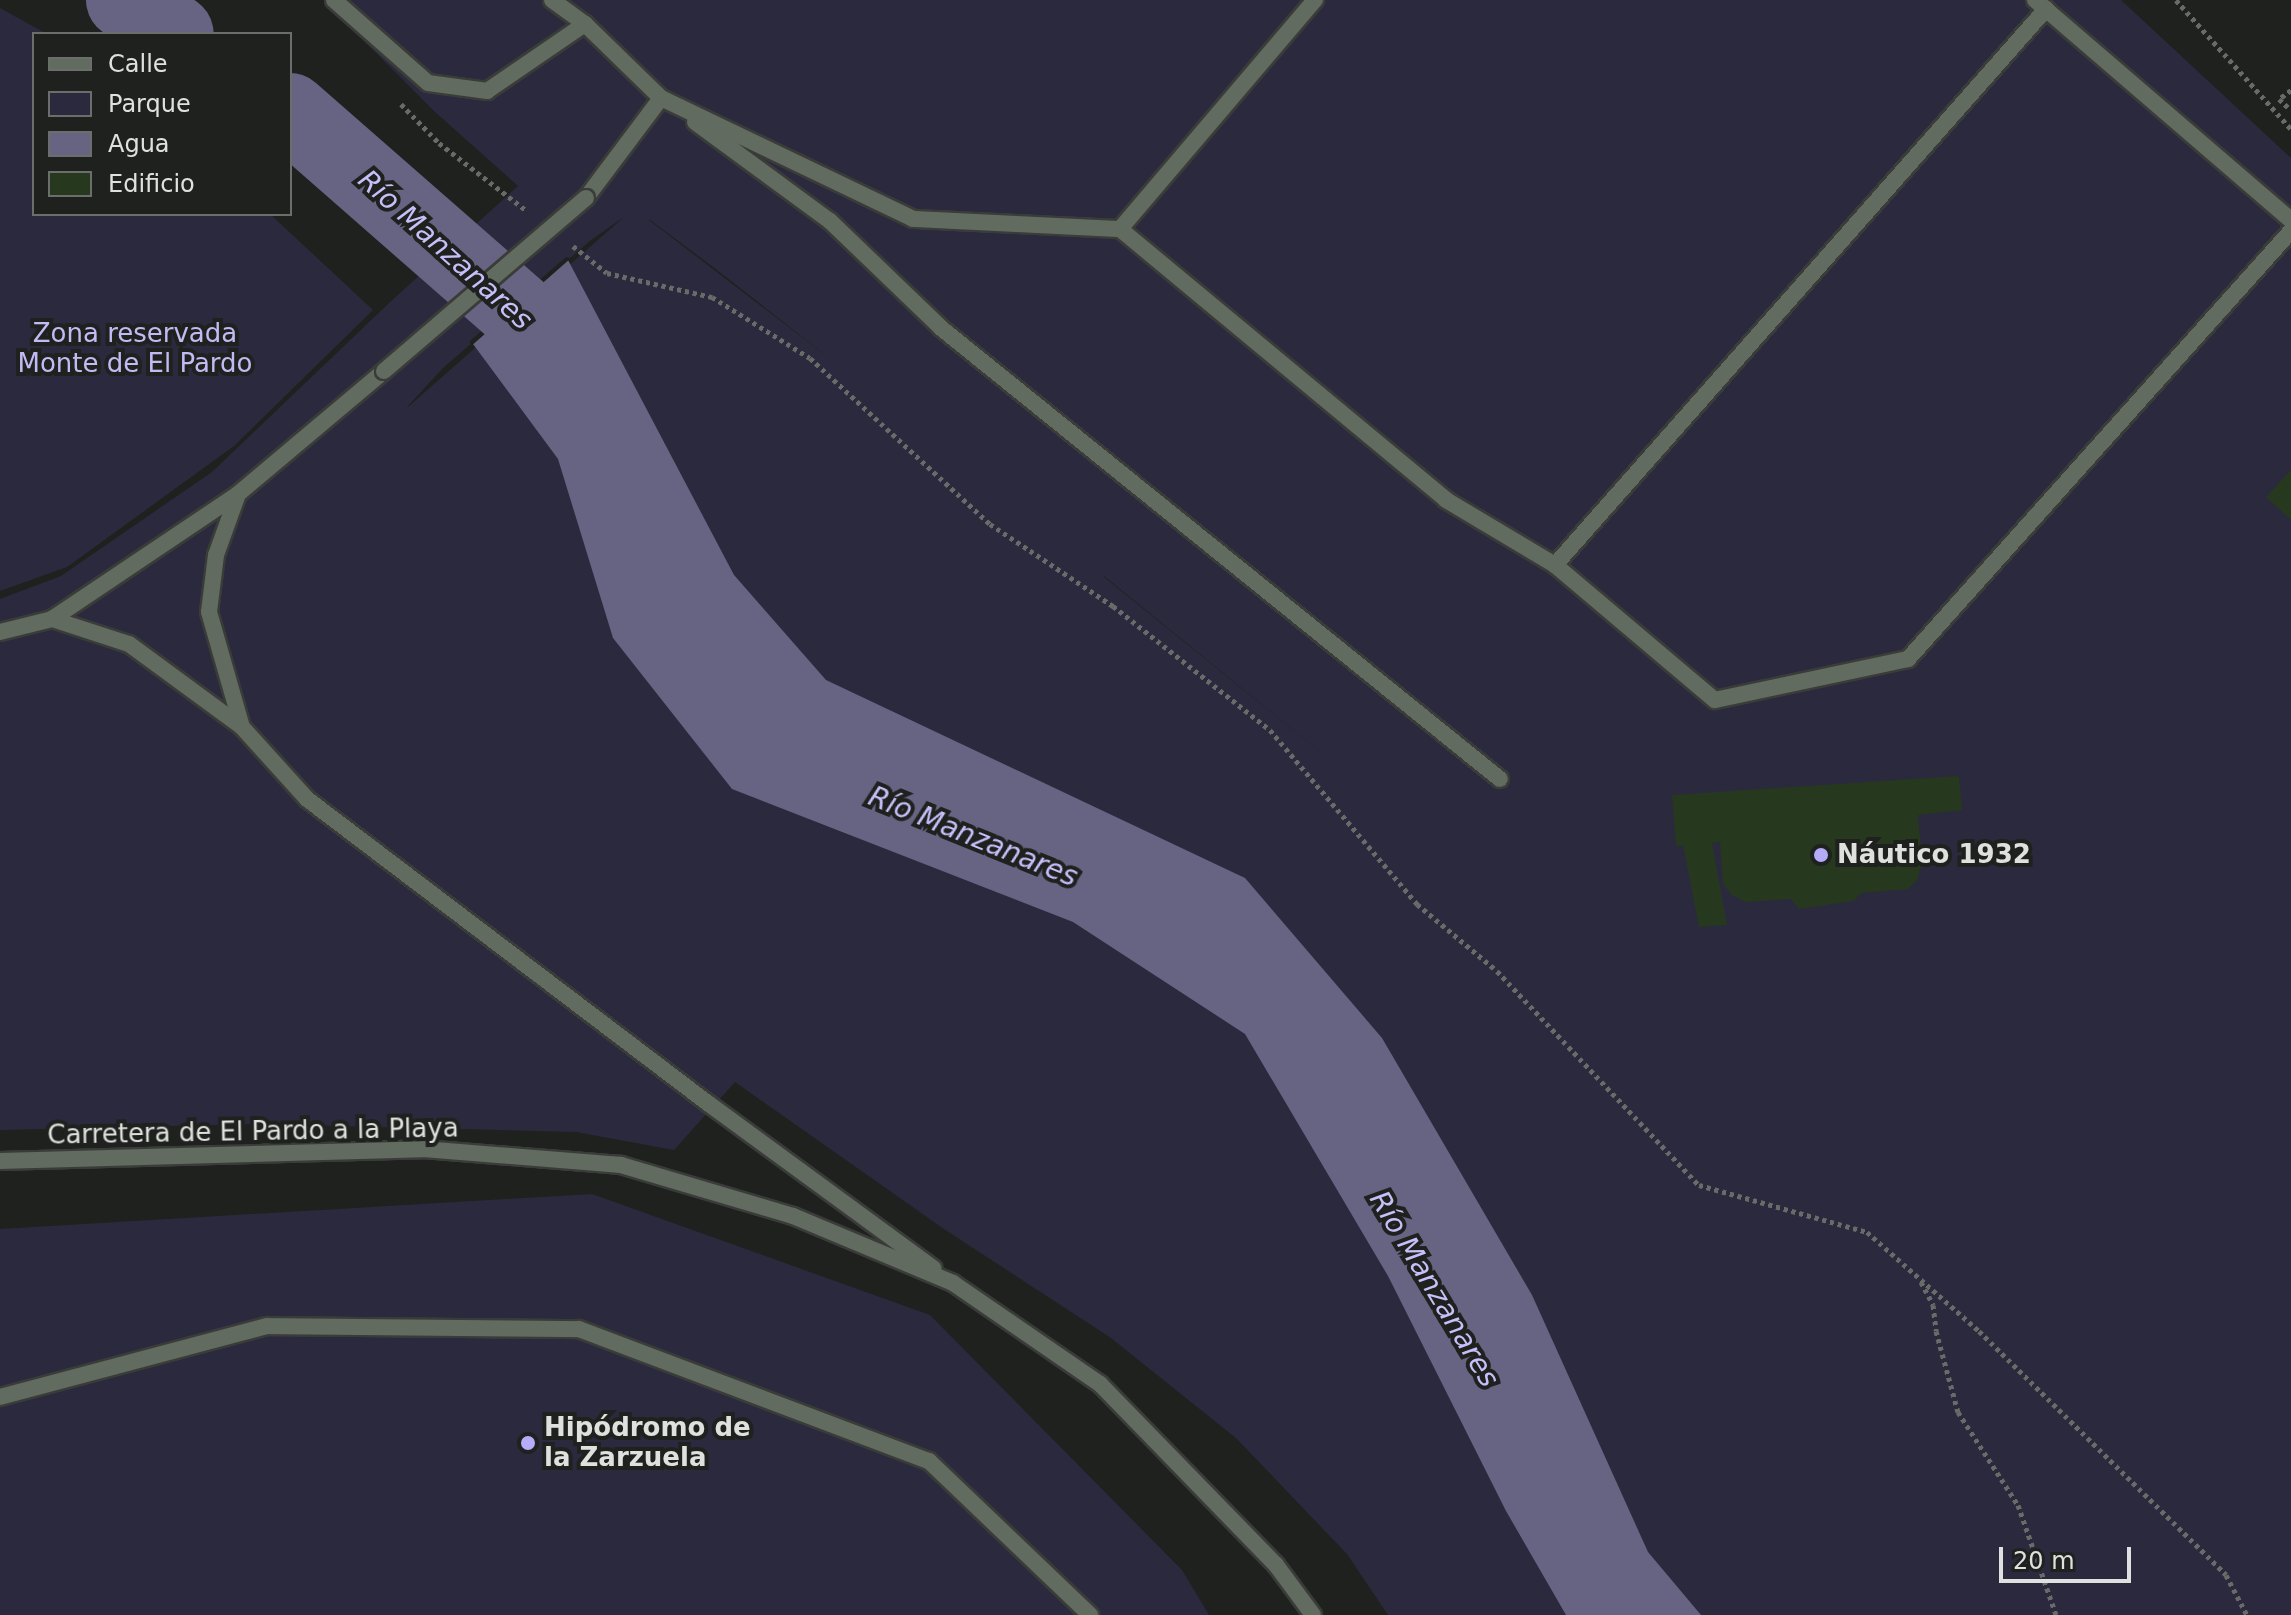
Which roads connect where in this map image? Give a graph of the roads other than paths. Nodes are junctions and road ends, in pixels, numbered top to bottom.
1 (334, 0) edge
2 (552, 0) edge
3 (1315, 0) edge
4 (2040, 5) edge
5 (585, 24) junction
6 (661, 98) junction
7 (2291, 220) edge
8 (1120, 229) junction
9 (2291, 231) edge
10 (238, 494) junction
11 (1555, 565) junction
12 (52, 619) junction
13 (0, 632) edge
14 (242, 727) junction
15 (1500, 779) dead end
16 (0, 1161) edge
17 (953, 1283) junction
18 (0, 1397) edge
19 (1090, 1615) edge
20 (1313, 1615) edge

1 - 5 street
2 - 5 street
3 - 8 street
4 - 7 street
4 - 11 street
5 - 6 street
6 - 8 street
6 - 10 street, bridge
6 - 15 street
8 - 11 street
9 - 11 street
10 - 12 street
10 - 14 street
12 - 13 street
12 - 14 street
14 - 17 street
16 - 17 street, Carretera de El Pardo a la Playa
17 - 20 street, Carretera de El Pardo a la Playa
18 - 19 street

